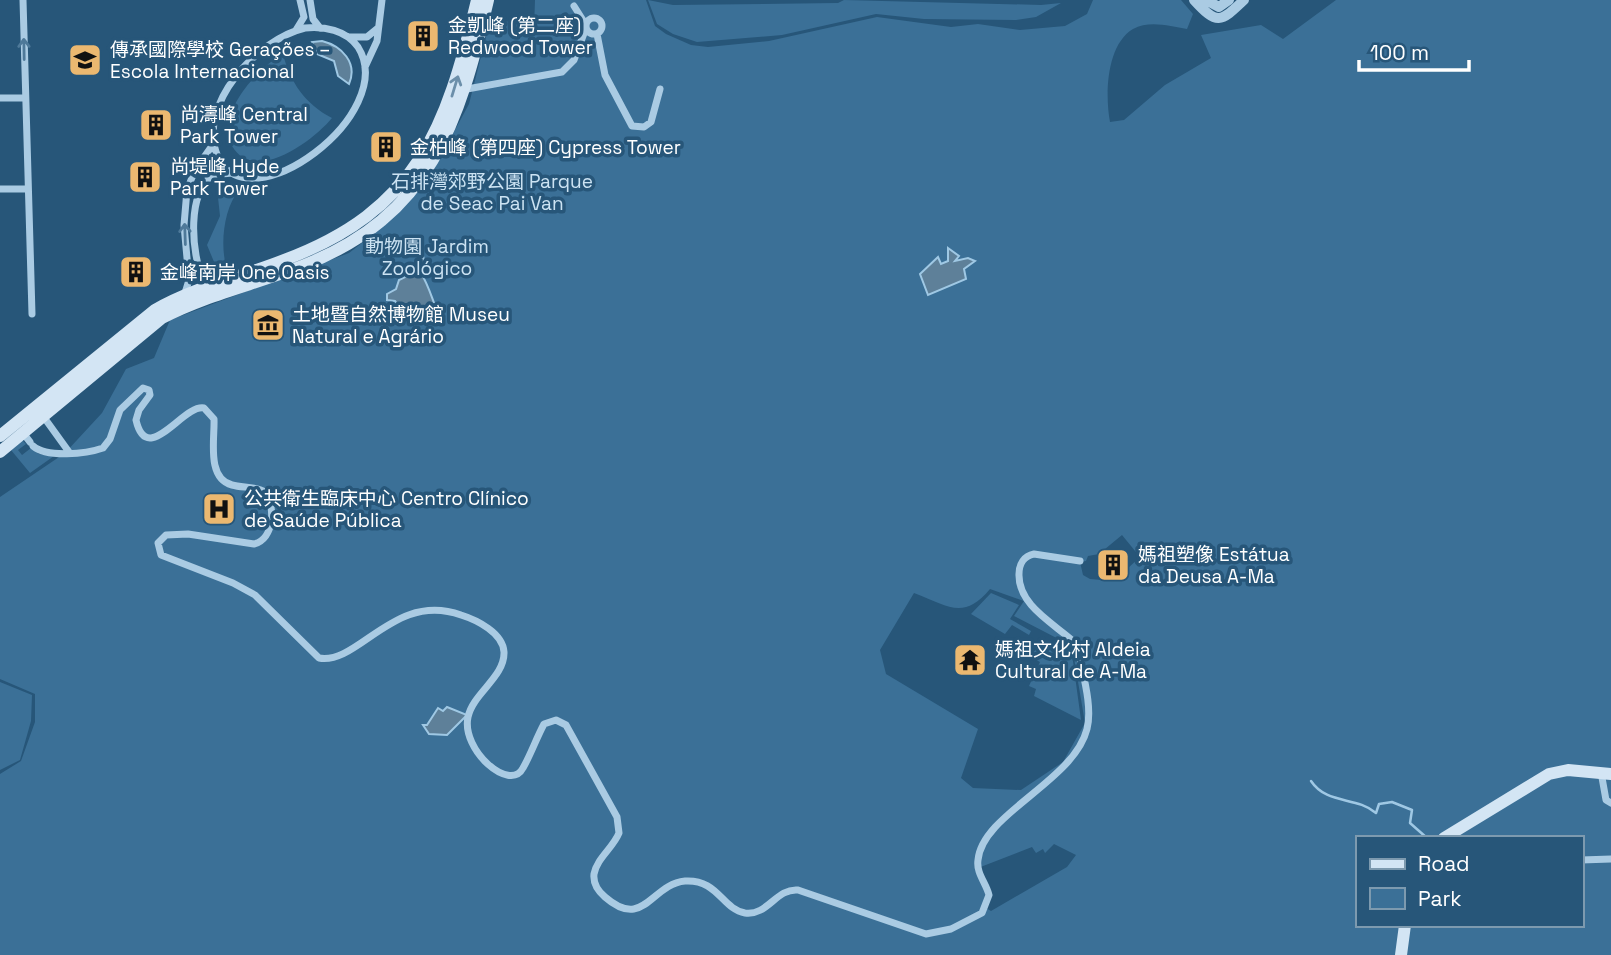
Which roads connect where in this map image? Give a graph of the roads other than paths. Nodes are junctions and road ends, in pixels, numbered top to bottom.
1 (23, 0) edge
2 (300, 0) edge
3 (310, 0) edge
4 (382, 0) edge
5 (477, 0) edge
6 (488, 0) edge
7 (1194, 0) edge
8 (1206, 0) edge
9 (1229, 0) edge
10 (1244, 0) edge
11 (574, 6) dead end
12 (379, 27) junction
13 (586, 27) junction
14 (320, 28) junction
15 (296, 30) junction
16 (597, 34) junction
17 (348, 37) junction
18 (364, 71) junction
19 (467, 89) junction
20 (660, 89) dead end
21 (0, 98) edge
22 (25, 98) junction
23 (214, 142) junction
24 (233, 173) junction
25 (0, 189) edge
26 (28, 189) junction
27 (217, 284) junction
28 (178, 297) junction
29 (32, 314) dead end
30 (43, 416) junction
31 (0, 436) edge
32 (29, 440) junction
33 (0, 452) edge
34 (69, 452) junction
35 (1080, 561) dead end
36 (1606, 773) edge
37 (1607, 789) edge
38 (1611, 803) edge
39 (1447, 836) edge
40 (1611, 859) edge
41 (1583, 860) edge
42 (1405, 927) edge
43 (1401, 955) edge

22 -> 1 street
2 - 15 street
3 - 14 street
4 - 12 street
27 -> 5 main road
6 - 19 main road
7 - 10 street
8 - 9 street
11 - 13 street
12 - 17 street
12 - 18 street
13 - 16 street
13 - 16 street
13 - 19 street
14 - 15 street
14 - 17 street
15 - 23 street
16 - 20 street
17 - 18 street
18 - 24 street
19 - 30 main road
21 - 22 street
22 - 26 street
23 - 24 street
28 -> 23 street
24 - 27 street
25 - 26 street
26 - 29 street
27 - 28 main road
28 - 31 main road
30 - 32 main road
30 - 34 street
32 - 33 main road
32 - 34 street
34 - 35 street
36 - 37 street
36 - 39 main road
37 - 38 street
40 - 41 street
42 - 43 main road

